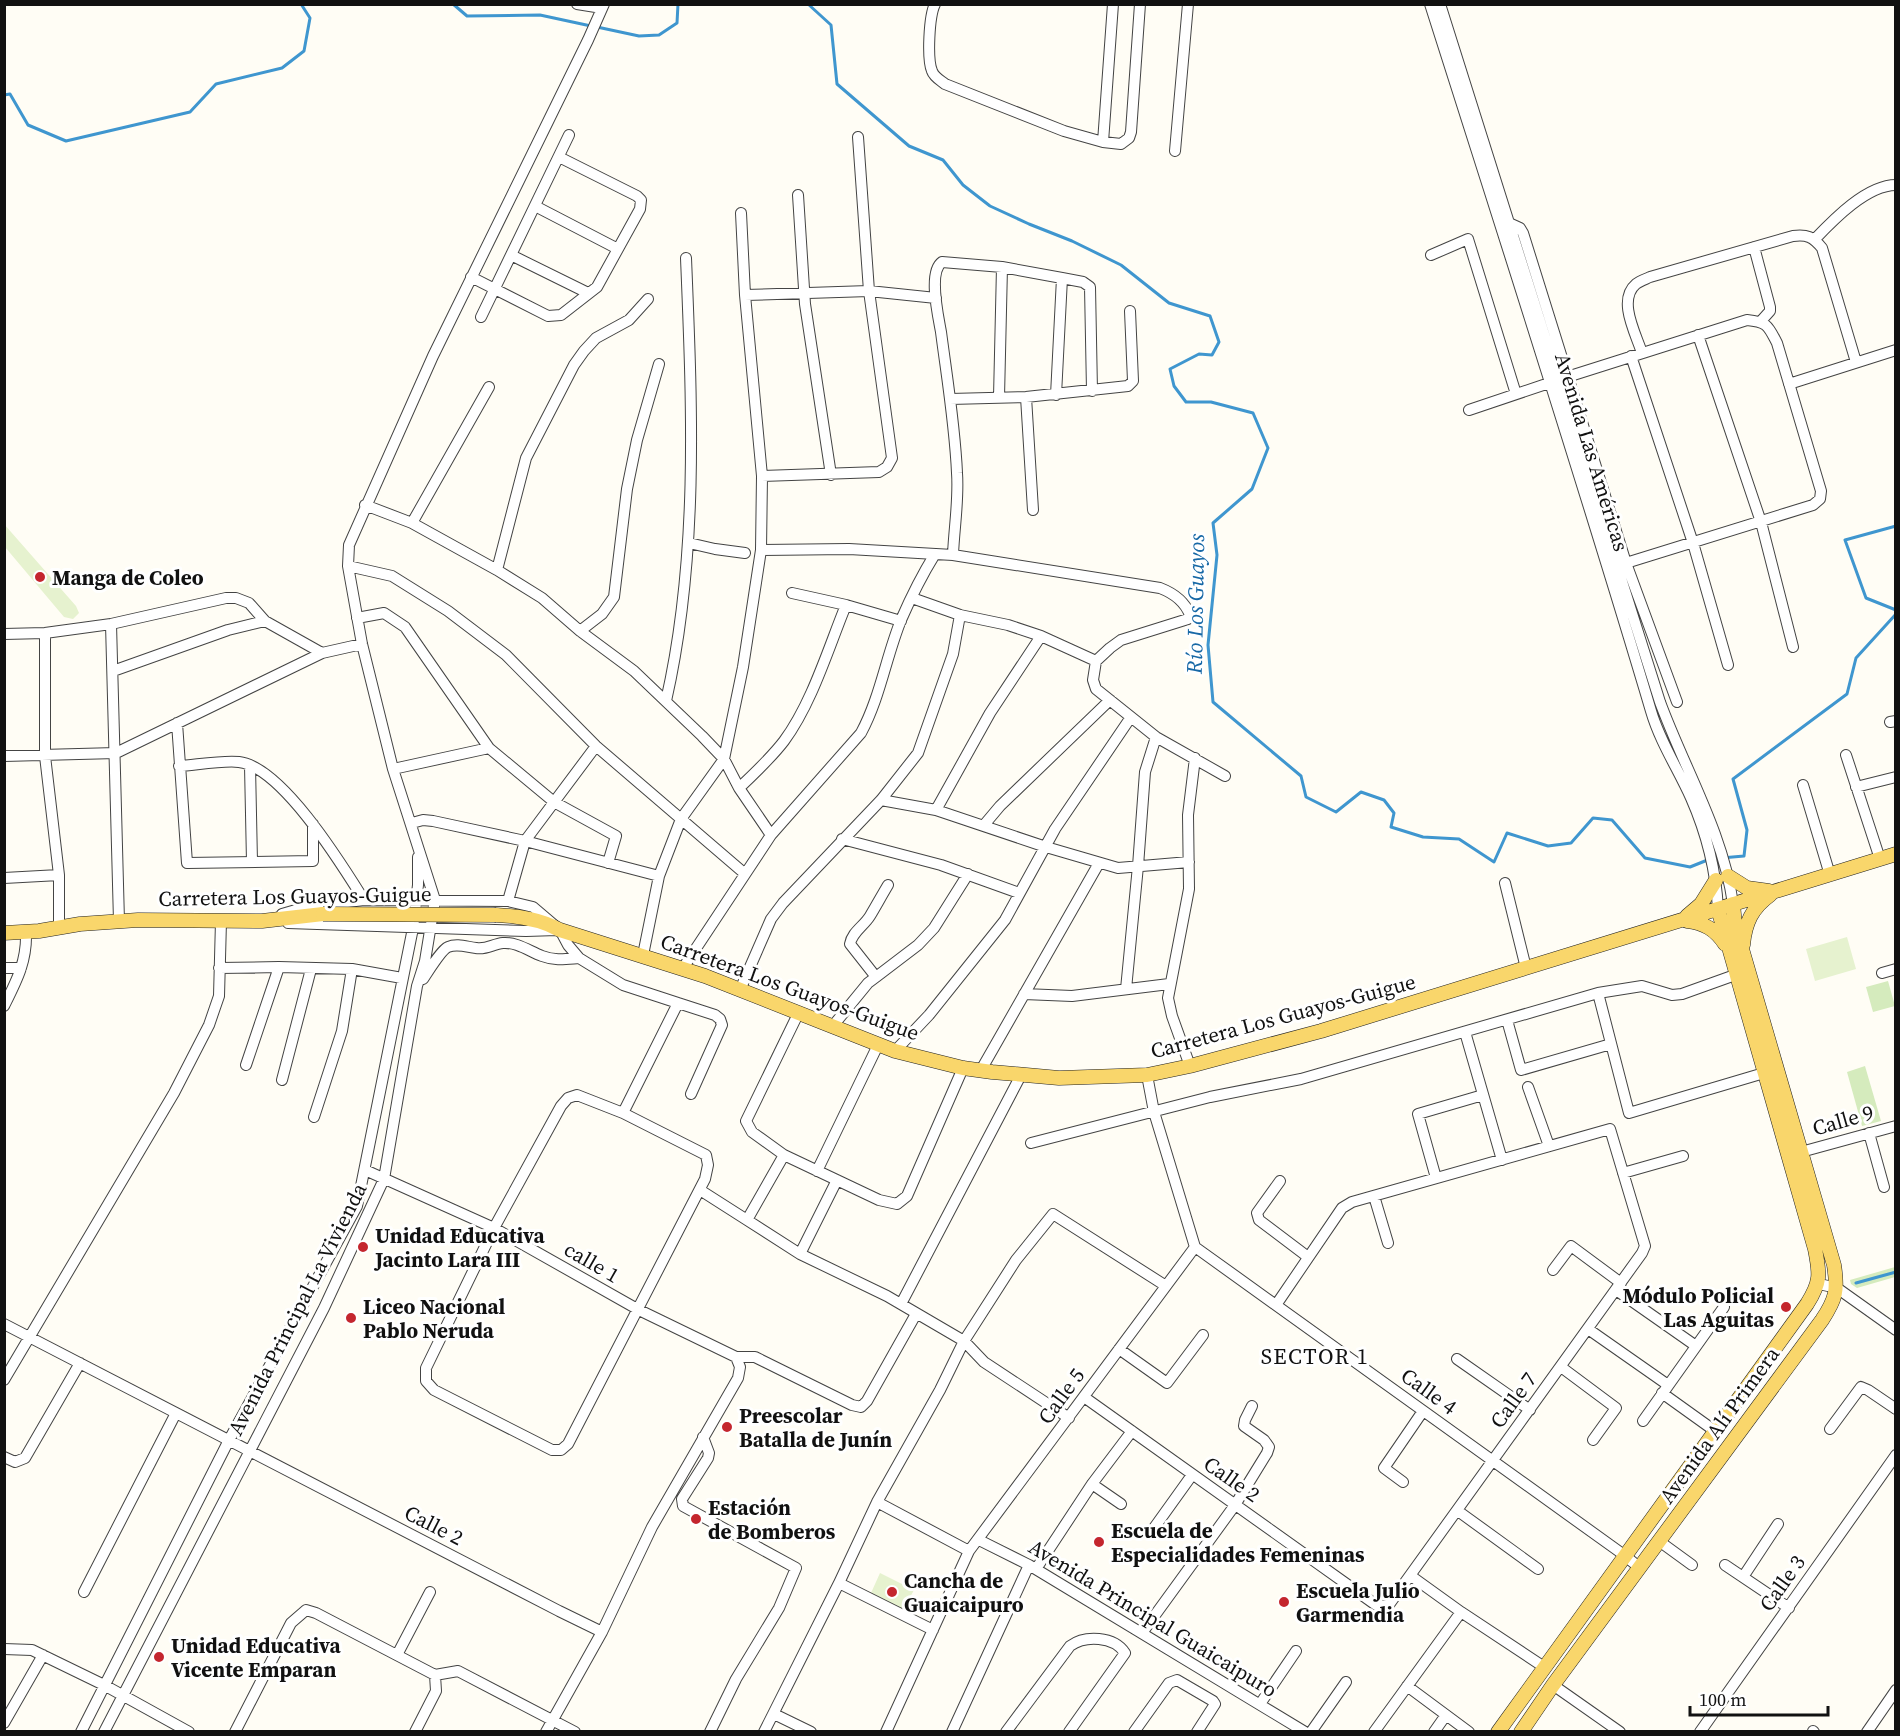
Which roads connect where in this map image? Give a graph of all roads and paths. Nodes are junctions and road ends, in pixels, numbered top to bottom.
1 (577, 4) edge
2 (935, 4) edge
3 (1113, 4) edge
4 (1140, 4) edge
5 (1188, 4) edge
6 (1430, 4) edge
7 (1440, 4) edge
8 (602, 9) edge
9 (569, 135) dead end
10 (858, 137) dead end
11 (1103, 142) junction
12 (1175, 151) dead end
13 (559, 157) junction
14 (1896, 185) edge
15 (798, 195) dead end
16 (535, 206) junction
17 (741, 213) dead end
18 (1815, 239) junction
19 (1754, 247) junction
20 (618, 249) junction
21 (511, 255) junction
22 (1431, 255) dead end
23 (686, 258) dead end
24 (1002, 267) junction
25 (471, 278) junction
26 (1062, 278) junction
27 (494, 289) junction
28 (869, 291) junction
29 (588, 293) junction
30 (805, 293) junction
31 (745, 295) junction
32 (936, 298) junction
33 (648, 299) dead end
34 (1130, 311) dead end
35 (481, 317) dead end
36 (1761, 321) junction
37 (1698, 335) junction
38 (1896, 350) edge
39 (1642, 353) junction
40 (1631, 356) junction
41 (1856, 362) junction
42 (658, 364) dead end
43 (1559, 380) junction
44 (1789, 384) junction
45 (489, 387) dead end
46 (1092, 391) junction
47 (1516, 394) junction
48 (1056, 395) junction
49 (999, 397) junction
50 (1026, 397) junction
51 (950, 399) junction
52 (1469, 410) dead end
53 (831, 475) junction
54 (762, 476) junction
55 (365, 506) junction
56 (1033, 510) dead end
57 (1761, 522) junction
58 (412, 523) junction
59 (689, 543) junction
60 (1693, 543) junction
61 (761, 550) junction
62 (745, 553) dead end
63 (935, 554) junction
64 (953, 555) junction
65 (1626, 563) junction
66 (348, 566) junction
67 (496, 570) junction
68 (792, 593) dead end
69 (912, 598) junction
70 (846, 605) junction
71 (960, 615) junction
72 (357, 618) junction
73 (265, 621) junction
74 (901, 621) junction
75 (111, 624) junction
76 (580, 631) junction
77 (4, 633) edge
78 (45, 633) junction
79 (1041, 636) junction
80 (362, 644) junction
81 (1793, 647) dead end
82 (322, 653) junction
83 (1096, 662) junction
84 (1728, 664) dead end
85 (113, 671) junction
86 (1110, 700) junction
87 (666, 701) junction
88 (1677, 702) dead end
89 (1131, 717) junction
90 (177, 723) junction
91 (1156, 737) junction
92 (596, 746) junction
93 (489, 748) junction
94 (116, 753) junction
95 (1846, 755) dead end
96 (4, 756) edge
97 (45, 756) junction
98 (1195, 758) junction
99 (723, 759) junction
100 (179, 766) junction
101 (250, 766) junction
102 (393, 769) junction
103 (1225, 776) dead end
104 (1896, 777) edge
105 (1803, 785) dead end
106 (1856, 787) junction
107 (739, 788) junction
108 (881, 800) junction
109 (554, 802) junction
110 (936, 810) junction
111 (681, 819) junction
112 (412, 823) junction
113 (313, 824) junction
114 (984, 825) junction
115 (771, 835) junction
116 (842, 839) junction
117 (525, 841) junction
118 (418, 842) junction
119 (1046, 847) junction
120 (1896, 854) edge
121 (1880, 859) junction
122 (252, 862) junction
123 (1189, 862) junction
124 (608, 863) junction
125 (1099, 863) junction
126 (1138, 866) junction
127 (744, 873) junction
128 (968, 874) junction
129 (1722, 874) junction
130 (1830, 874) junction
131 (59, 875) junction
132 (659, 876) junction
133 (4, 878) edge
134 (1505, 883) dead end
135 (888, 885) dead end
136 (1777, 891) junction
137 (1019, 893) junction
138 (364, 900) junction
139 (435, 900) junction
140 (417, 901) junction
141 (508, 902) junction
142 (1733, 904) junction
143 (1718, 909) junction
144 (1682, 920) junction
145 (120, 921) junction
146 (220, 921) junction
147 (262, 921) junction
148 (59, 928) junction
149 (413, 928) junction
150 (431, 928) junction
151 (560, 930) junction
152 (26, 932) junction
153 (4, 933) edge
154 (1728, 950) junction
155 (1744, 954) junction
156 (643, 955) junction
157 (579, 958) junction
158 (279, 967) junction
159 (4, 968) edge
160 (21, 968) junction
161 (219, 968) junction
162 (682, 968) junction
163 (1526, 968) junction
164 (311, 969) junction
165 (352, 969) junction
166 (1896, 969) edge
167 (1882, 973) dead end
168 (1736, 975) junction
169 (876, 977) junction
170 (402, 978) junction
171 (1169, 984) junction
172 (417, 986) junction
173 (1126, 989) junction
174 (740, 990) junction
175 (1598, 993) junction
176 (1024, 994) junction
177 (678, 1003) junction
178 (4, 1006) edge
179 (798, 1014) junction
180 (1507, 1020) junction
181 (832, 1027) junction
182 (1465, 1032) junction
183 (1611, 1044) junction
184 (878, 1045) junction
185 (895, 1051) junction
186 (246, 1065) dead end
187 (1190, 1066) junction
188 (963, 1068) junction
189 (981, 1070) junction
190 (1764, 1073) junction
191 (1021, 1075) junction
192 (1147, 1076) junction
193 (282, 1080) dead end
194 (1528, 1087) dead end
195 (691, 1094) dead end
196 (1483, 1095) junction
197 (1154, 1112) junction
198 (623, 1113) junction
199 (314, 1117) dead end
200 (1892, 1124) edge
201 (1869, 1133) junction
202 (1031, 1143) dead end
203 (1549, 1146) junction
204 (1801, 1152) junction
205 (784, 1155) junction
206 (1683, 1156) dead end
207 (1502, 1160) junction
208 (365, 1170) junction
209 (817, 1171) junction
210 (1623, 1173) junction
211 (1436, 1178) junction
212 (384, 1179) junction
213 (837, 1180) junction
214 (1280, 1181) dead end
215 (1884, 1187) dead end
216 (700, 1190) junction
217 (1374, 1196) junction
218 (747, 1220) junction
219 (494, 1228) junction
220 (1388, 1244) dead end
221 (1195, 1247) junction
222 (800, 1254) junction
223 (1308, 1257) junction
224 (1553, 1270) dead end
225 (1819, 1284) junction
226 (1166, 1286) junction
227 (1618, 1287) junction
228 (1837, 1288) junction
229 (901, 1304) junction
230 (1276, 1305) junction
231 (1724, 1308) dead end
232 (639, 1310) junction
233 (916, 1314) junction
234 (4, 1324) edge
235 (1588, 1329) junction
236 (1896, 1330) edge
237 (1203, 1335) dead end
238 (30, 1338) junction
239 (964, 1341) junction
240 (1696, 1346) junction
241 (1119, 1349) junction
242 (736, 1357) junction
243 (1457, 1359) dead end
244 (80, 1363) junction
245 (1561, 1367) junction
246 (4, 1380) edge
247 (1665, 1389) junction
248 (1084, 1397) junction
249 (1252, 1406) dead end
250 (1896, 1409) edge
251 (1530, 1410) junction
252 (1423, 1411) junction
253 (176, 1413) junction
254 (1069, 1418) junction
255 (1642, 1421) dead end
256 (1830, 1429) dead end
257 (1132, 1431) junction
258 (1715, 1431) junction
259 (704, 1437) junction
260 (229, 1440) junction
261 (1593, 1440) dead end
262 (248, 1451) junction
263 (1896, 1455) edge
264 (4, 1457) edge
265 (1493, 1462) junction
266 (1192, 1475) junction
267 (1403, 1482) dead end
268 (1092, 1484) junction
269 (877, 1502) junction
270 (1120, 1504) dead end
271 (1235, 1505) junction
272 (1458, 1511) junction
273 (1778, 1524) dead end
274 (1154, 1528) dead end
275 (978, 1540) junction
276 (1659, 1541) junction
277 (969, 1551) junction
278 (1624, 1555) junction
279 (1692, 1565) dead end
280 (1725, 1565) dead end
281 (1032, 1567) junction
282 (1640, 1568) junction
283 (1538, 1569) dead end
284 (1411, 1576) junction
285 (1743, 1577) junction
286 (839, 1583) junction
287 (84, 1592) dead end
288 (430, 1593) dead end
289 (1789, 1608) junction
290 (1461, 1612) junction
291 (933, 1630) junction
292 (602, 1632) junction
293 (1142, 1633) junction
294 (4, 1649) edge
295 (1296, 1651) dead end
296 (43, 1655) junction
297 (397, 1655) junction
298 (1544, 1667) junction
299 (435, 1675) junction
300 (1346, 1682) dead end
301 (104, 1685) junction
302 (1553, 1685) junction
303 (1407, 1686) junction
304 (1896, 1690) edge
305 (122, 1696) junction
306 (1260, 1704) junction
307 (774, 1714) junction
308 (1446, 1715) junction
309 (552, 1720) junction
310 (4, 1723) edge
311 (81, 1731) edge
312 (104, 1731) edge
313 (189, 1731) edge
314 (235, 1731) edge
315 (416, 1731) edge
316 (546, 1731) edge
317 (575, 1731) edge
318 (710, 1731) edge
319 (764, 1731) edge
320 (811, 1731) edge
321 (886, 1731) edge
322 (952, 1731) edge
323 (1006, 1731) edge
324 (1069, 1731) edge
325 (1134, 1731) edge
326 (1197, 1731) edge
327 (1305, 1731) edge
328 (1311, 1731) edge
329 (1374, 1731) edge
330 (1434, 1731) edge
331 (1468, 1731) edge
332 (1498, 1731) edge
333 (1521, 1731) edge
334 (1620, 1731) edge
335 (1700, 1731) edge
336 (1867, 1731) edge

1 - 8 street
2 - 11 street
3 - 11 street
4 - 11 street
5 - 12 street
6 - 43 street, Avenida Las Américas
7 - 43 street, Avenida Las Américas
8 - 25 street, Avenida Principal La Vivienda
9 - 13 street
10 - 28 street
13 - 16 street
13 - 20 street
14 - 18 street
15 - 30 street
16 - 20 street
16 - 21 street
17 - 31 street
18 - 19 street
18 - 41 street
19 - 36 street
19 - 39 street
20 - 29 street
21 - 27 street
21 - 29 street
22 - 47 street
23 - 59 street
24 - 26 street
24 - 32 street
24 - 49 street
25 - 27 street
25 - 55 street, Avenida Principal La Vivienda
26 - 46 street
26 - 48 street
27 - 29 street
27 - 35 street
28 - 30 street
28 - 32 street
28 - 53 street
30 - 31 street
30 - 53 street
31 - 54 street
32 - 51 street
33 - 67 street
34 - 46 street
36 - 37 street
36 - 44 street
37 - 39 street
37 - 57 street
38 - 41 street
39 - 40 street
40 - 43 street
40 - 60 street
41 - 44 street
42 - 76 street
43 - 47 street
43 - 65 street
43 - 129 street, Avenida Las Américas
43 - 129 street, Avenida Las Américas
44 - 57 street
45 - 58 street
46 - 48 street
47 - 52 street
48 - 50 street
49 - 50 street
49 - 51 street
50 - 56 street
51 - 64 street
53 - 54 street
54 - 61 street
55 - 58 street
55 - 66 street, Avenida Principal La Vivienda
57 - 60 street
57 - 81 street
58 - 67 street
59 - 62 street
59 - 87 street
60 - 65 street
60 - 84 street
61 - 63 street
61 - 99 street
63 - 64 street
63 - 69 street
64 - 83 street
65 - 88 street
66 - 72 street, Avenida Principal La Vivienda
66 - 92 street
67 - 76 street
68 - 70 street
69 - 71 street
69 - 74 street
70 - 74 street
70 - 107 street
71 - 79 street
71 - 108 street
72 - 80 street, Avenida Principal La Vivienda
72 - 93 street
73 - 75 street
73 - 82 street
73 - 85 street
74 - 115 street
75 - 78 street
75 - 85 street
76 - 87 street
77 - 78 street
78 - 97 street
79 - 83 street
79 - 110 street
80 - 82 street
80 - 102 street, Avenida Principal La Vivienda
82 - 90 street
83 - 86 street
85 - 94 street
86 - 89 street
86 - 114 street
87 - 99 street
89 - 91 street
89 - 119 street
90 - 94 street
90 - 100 street
91 - 98 street
91 - 126 street
92 - 109 street
92 - 111 street
93 - 102 street
93 - 109 street
94 - 97 street
94 - 145 street
95 - 106 street
96 - 97 street
97 - 131 street
98 - 103 street
98 - 123 street
99 - 107 street
99 - 111 street
100 - 101 street
100 - 122 street
101 - 113 street
101 - 122 street
102 - 112 street, Avenida Principal La Vivienda
104 - 106 street
105 - 130 street
106 - 121 street
107 - 115 street
108 - 110 street
108 - 116 street
109 - 117 street
109 - 124 street
110 - 114 street
111 - 127 street
111 - 132 street
112 - 117 street
112 - 118 street, Avenida Principal La Vivienda
113 - 122 street
113 - 138 street
114 - 119 street
115 - 127 street
116 - 128 street
116 - 174 street
117 - 124 street
117 - 141 street
118 - 139 street, Avenida Principal La Vivienda
118 - 140 street, Avenida Principal La Vivienda
119 - 125 street
119 - 137 street
120 - 121 main road, Carretera Los Guayos-Guigue
121 - 130 main road, Carretera Los Guayos-Guigue
123 - 126 street
123 - 171 street
124 - 132 street
125 - 126 street
125 - 176 street
126 - 173 street
127 - 162 street
128 - 137 street
128 - 169 street
129 - 136 main road
129 - 142 street, Avenida Las Américas
129 - 143 street, Avenida Las Américas
129 - 144 main road
130 - 136 main road, Carretera Los Guayos-Guigue
131 - 133 street
131 - 148 street
132 - 156 street
134 - 163 street
135 - 169 street
136 - 142 main road, Carretera Los Guayos-Guigue
136 - 155 main road
137 - 185 street
138 - 140 street
138 - 147 street
139 - 140 street
139 - 141 street
139 - 150 street, Avenida Principal La Vivienda
140 - 149 street, Avenida Principal La Vivienda
141 - 151 street
142 - 143 main road, Carretera Los Guayos-Guigue
142 - 155 main road
143 - 144 main road, Carretera Los Guayos-Guigue
143 - 154 main road
144 - 154 main road
144 - 163 main road, Carretera Los Guayos-Guigue
145 - 146 main road, Carretera Los Guayos-Guigue
145 - 148 main road, Carretera Los Guayos-Guigue
146 - 147 main road, Carretera Los Guayos-Guigue
146 - 161 street
147 - 149 street
147 - 151 main road, Carretera Los Guayos-Guigue, bridge
148 - 152 main road, Carretera Los Guayos-Guigue
149 - 150 street
149 - 170 street, Avenida Principal La Vivienda
150 - 151 street
150 - 172 street, Avenida Principal La Vivienda
151 - 156 main road, Carretera Los Guayos-Guigue
151 - 157 street
152 - 153 main road, Carretera Los Guayos-Guigue
152 - 160 street
154 - 168 main road
155 - 204 main road
156 - 162 main road, Carretera Los Guayos-Guigue
157 - 172 street
157 - 177 street
158 - 161 street
158 - 164 street
158 - 186 street
159 - 160 street
160 - 178 street
161 - 238 street
162 - 174 main road, Carretera Los Guayos-Guigue
163 - 187 main road, Carretera Los Guayos-Guigue
164 - 165 street
164 - 193 street
165 - 170 street
165 - 199 street
166 - 167 street
168 - 175 street
168 - 190 main road
169 - 181 street
170 - 208 street, Avenida Principal La Vivienda
171 - 173 street
171 - 187 street
172 - 212 street, Avenida Principal La Vivienda
173 - 176 street
174 - 179 main road, Carretera Los Guayos-Guigue
175 - 180 street
175 - 183 street
176 - 189 street
177 - 195 street
177 - 198 street
179 - 181 main road, Carretera Los Guayos-Guigue
179 - 205 street
180 - 182 street
180 - 183 street
181 - 184 main road, Carretera Los Guayos-Guigue
182 - 196 street
182 - 197 street
183 - 190 street
184 - 185 main road, Carretera Los Guayos-Guigue
184 - 209 street
185 - 188 main road, Carretera Los Guayos-Guigue
187 - 192 main road, Carretera Los Guayos-Guigue
188 - 189 main road, Carretera Los Guayos-Guigue
188 - 213 street
189 - 191 main road, Carretera Los Guayos-Guigue
190 - 225 main road
191 - 192 main road, Carretera Los Guayos-Guigue
191 - 229 street
192 - 197 street
194 - 203 street
196 - 207 street
196 - 211 street
197 - 202 street
197 - 221 street
198 - 216 street
198 - 219 street
200 - 201 street, Calle 9
201 - 204 street, Calle 9
201 - 215 street
203 - 207 street
203 - 210 street
204 - 228 main road
205 - 209 street
205 - 218 street
206 - 210 street
207 - 211 street
208 - 212 street, calle 1
208 - 260 street, Avenida Principal La Vivienda
209 - 213 street
210 - 227 street, Calle 7
211 - 217 street
212 - 219 street, calle 1
212 - 262 street, Avenida Principal La Vivienda
213 - 222 street
214 - 223 street
216 - 218 street
216 - 232 street
217 - 220 street
217 - 223 street
218 - 222 street
219 - 232 street, calle 1
219 - 232 street
221 - 226 street, Calle 5
221 - 230 street, Calle 4
222 - 229 street
223 - 230 street
224 - 227 street
225 - 228 street
225 - 258 main road, Avenida Alí Primera
226 - 239 street
226 - 241 street, Calle 5
227 - 235 street, Calle 7
227 - 240 street
228 - 236 street
228 - 276 main road, Avenida Alí Primera
229 - 233 street
230 - 252 street, Calle 4
231 - 240 street
232 - 242 street, calle 1
233 - 239 street
233 - 242 street, calle 1
234 - 238 street
235 - 245 street, Calle 7
235 - 247 street
237 - 241 street
238 - 244 street
238 - 246 street
239 - 254 street
239 - 269 street
240 - 247 street
241 - 248 street, Calle 5
242 - 259 street
243 - 251 street
244 - 253 street
244 - 264 street
245 - 251 street, Calle 7
245 - 261 street
247 - 255 street
247 - 258 street
248 - 254 street, Calle 5
248 - 257 street, Calle 2
249 - 271 street
250 - 256 street
251 - 265 street, Calle 7
252 - 265 street, Calle 4
252 - 267 street
253 - 260 street
253 - 287 street
254 - 275 street, Calle 5
257 - 266 street, Calle 2
257 - 268 street
258 - 278 main road, Avenida Alí Primera
259 - 292 street
259 - 318 street
260 - 262 street, Calle 2
260 - 301 street, Avenida Principal La Vivienda
262 - 292 street, Calle 2
262 - 305 street, Avenida Principal La Vivienda
263 - 289 street, Calle 3
265 - 272 street, Calle 7
265 - 278 street, Calle 4
266 - 271 street, Calle 2
266 - 274 street
268 - 270 street
268 - 281 street
269 - 277 street
269 - 286 street
271 - 284 street, Calle 2
271 - 293 street
272 - 283 street
272 - 284 street, Calle 7
273 - 285 street
275 - 277 street, Calle 5
275 - 281 street, Avenida Principal Guaicaipuro
276 - 279 street
276 - 282 main road, Avenida Alí Primera
277 - 291 street, Calle 5
278 - 282 street, Calle 4
278 - 298 main road, Avenida Alí Primera
280 - 285 street
281 - 293 street, Avenida Principal Guaicaipuro
281 - 322 street
282 - 302 main road, Avenida Alí Primera
284 - 290 street
285 - 289 street
286 - 291 street
286 - 307 street
288 - 297 street
289 - 335 street, Calle 3
290 - 298 street
290 - 303 street
291 - 321 street, Calle 5
292 - 309 street
293 - 306 street, Avenida Principal Guaicaipuro
294 - 296 street
295 - 306 street
296 - 301 street
296 - 310 street
297 - 299 street
297 - 314 street
298 - 332 main road, Avenida Alí Primera
299 - 309 street
299 - 315 street
300 - 328 street
301 - 305 street
301 - 311 street, Avenida Principal La Vivienda
302 - 333 main road, Avenida Alí Primera
302 - 334 street
303 - 308 street
303 - 329 street
304 - 336 street
305 - 312 street, Avenida Principal La Vivienda
305 - 313 street
306 - 327 street, Avenida Principal Guaicaipuro
307 - 319 street
307 - 320 street
308 - 330 street
308 - 331 street
309 - 316 street
309 - 317 street
323 - 324 street
325 - 326 street

